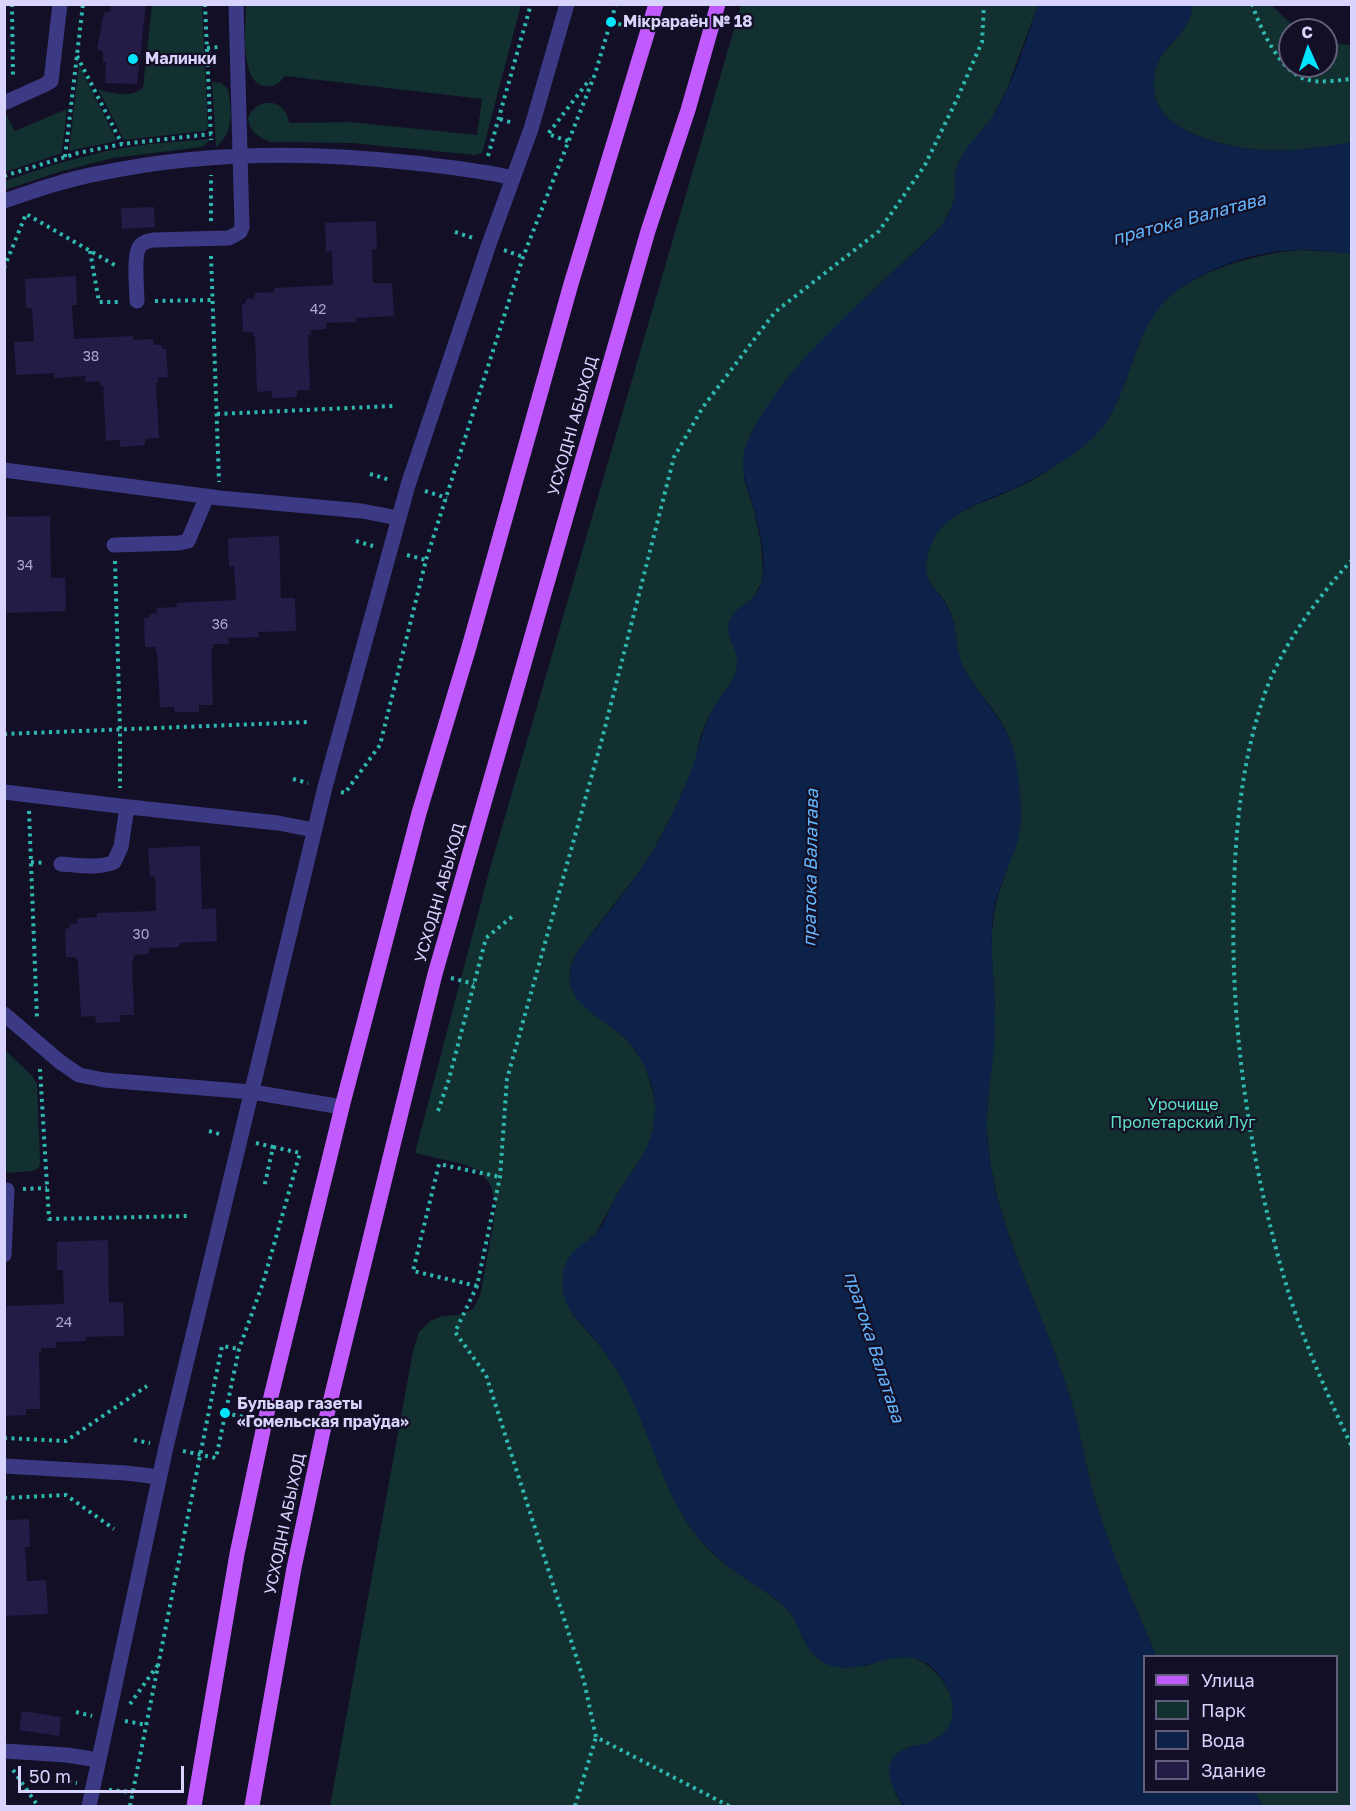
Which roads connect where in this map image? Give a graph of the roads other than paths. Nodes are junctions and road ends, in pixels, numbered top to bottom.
1 (60, 4) edge
2 (236, 4) edge
3 (567, 4) edge
4 (656, 4) edge
5 (718, 4) edge
6 (9, 101) edge
7 (240, 155) junction
8 (513, 178) junction
9 (4, 201) edge
10 (137, 301) dead end
11 (4, 470) edge
12 (207, 496) junction
13 (398, 518) junction
14 (114, 545) road end
15 (4, 792) edge
16 (123, 807) junction
17 (314, 830) junction
18 (61, 864) dead end
19 (4, 1014) edge
20 (252, 1092) junction
21 (342, 1107) junction
22 (7, 1190) dead end
23 (4, 1255) edge
24 (4, 1466) edge
25 (159, 1477) junction
26 (6, 1756) edge
27 (98, 1760) junction
28 (89, 1806) edge
29 (194, 1806) edge
30 (252, 1806) edge

1 - 6 street
2 - 7 street
3 - 8 street
4 - 21 main road
5 - 30 main road, УСХОДНІ АБЫХОД
7 - 8 street
7 - 9 street
7 - 10 street
8 - 13 street
11 - 12 street
12 - 13 street
12 - 14 street
13 - 17 street
15 - 16 street
16 - 17 street
16 - 18 street
17 - 20 street
19 - 20 street
20 - 21 street
20 - 25 street
21 - 29 main road
22 - 23 street
24 - 25 street
25 - 27 street
26 - 27 street
27 - 28 street

